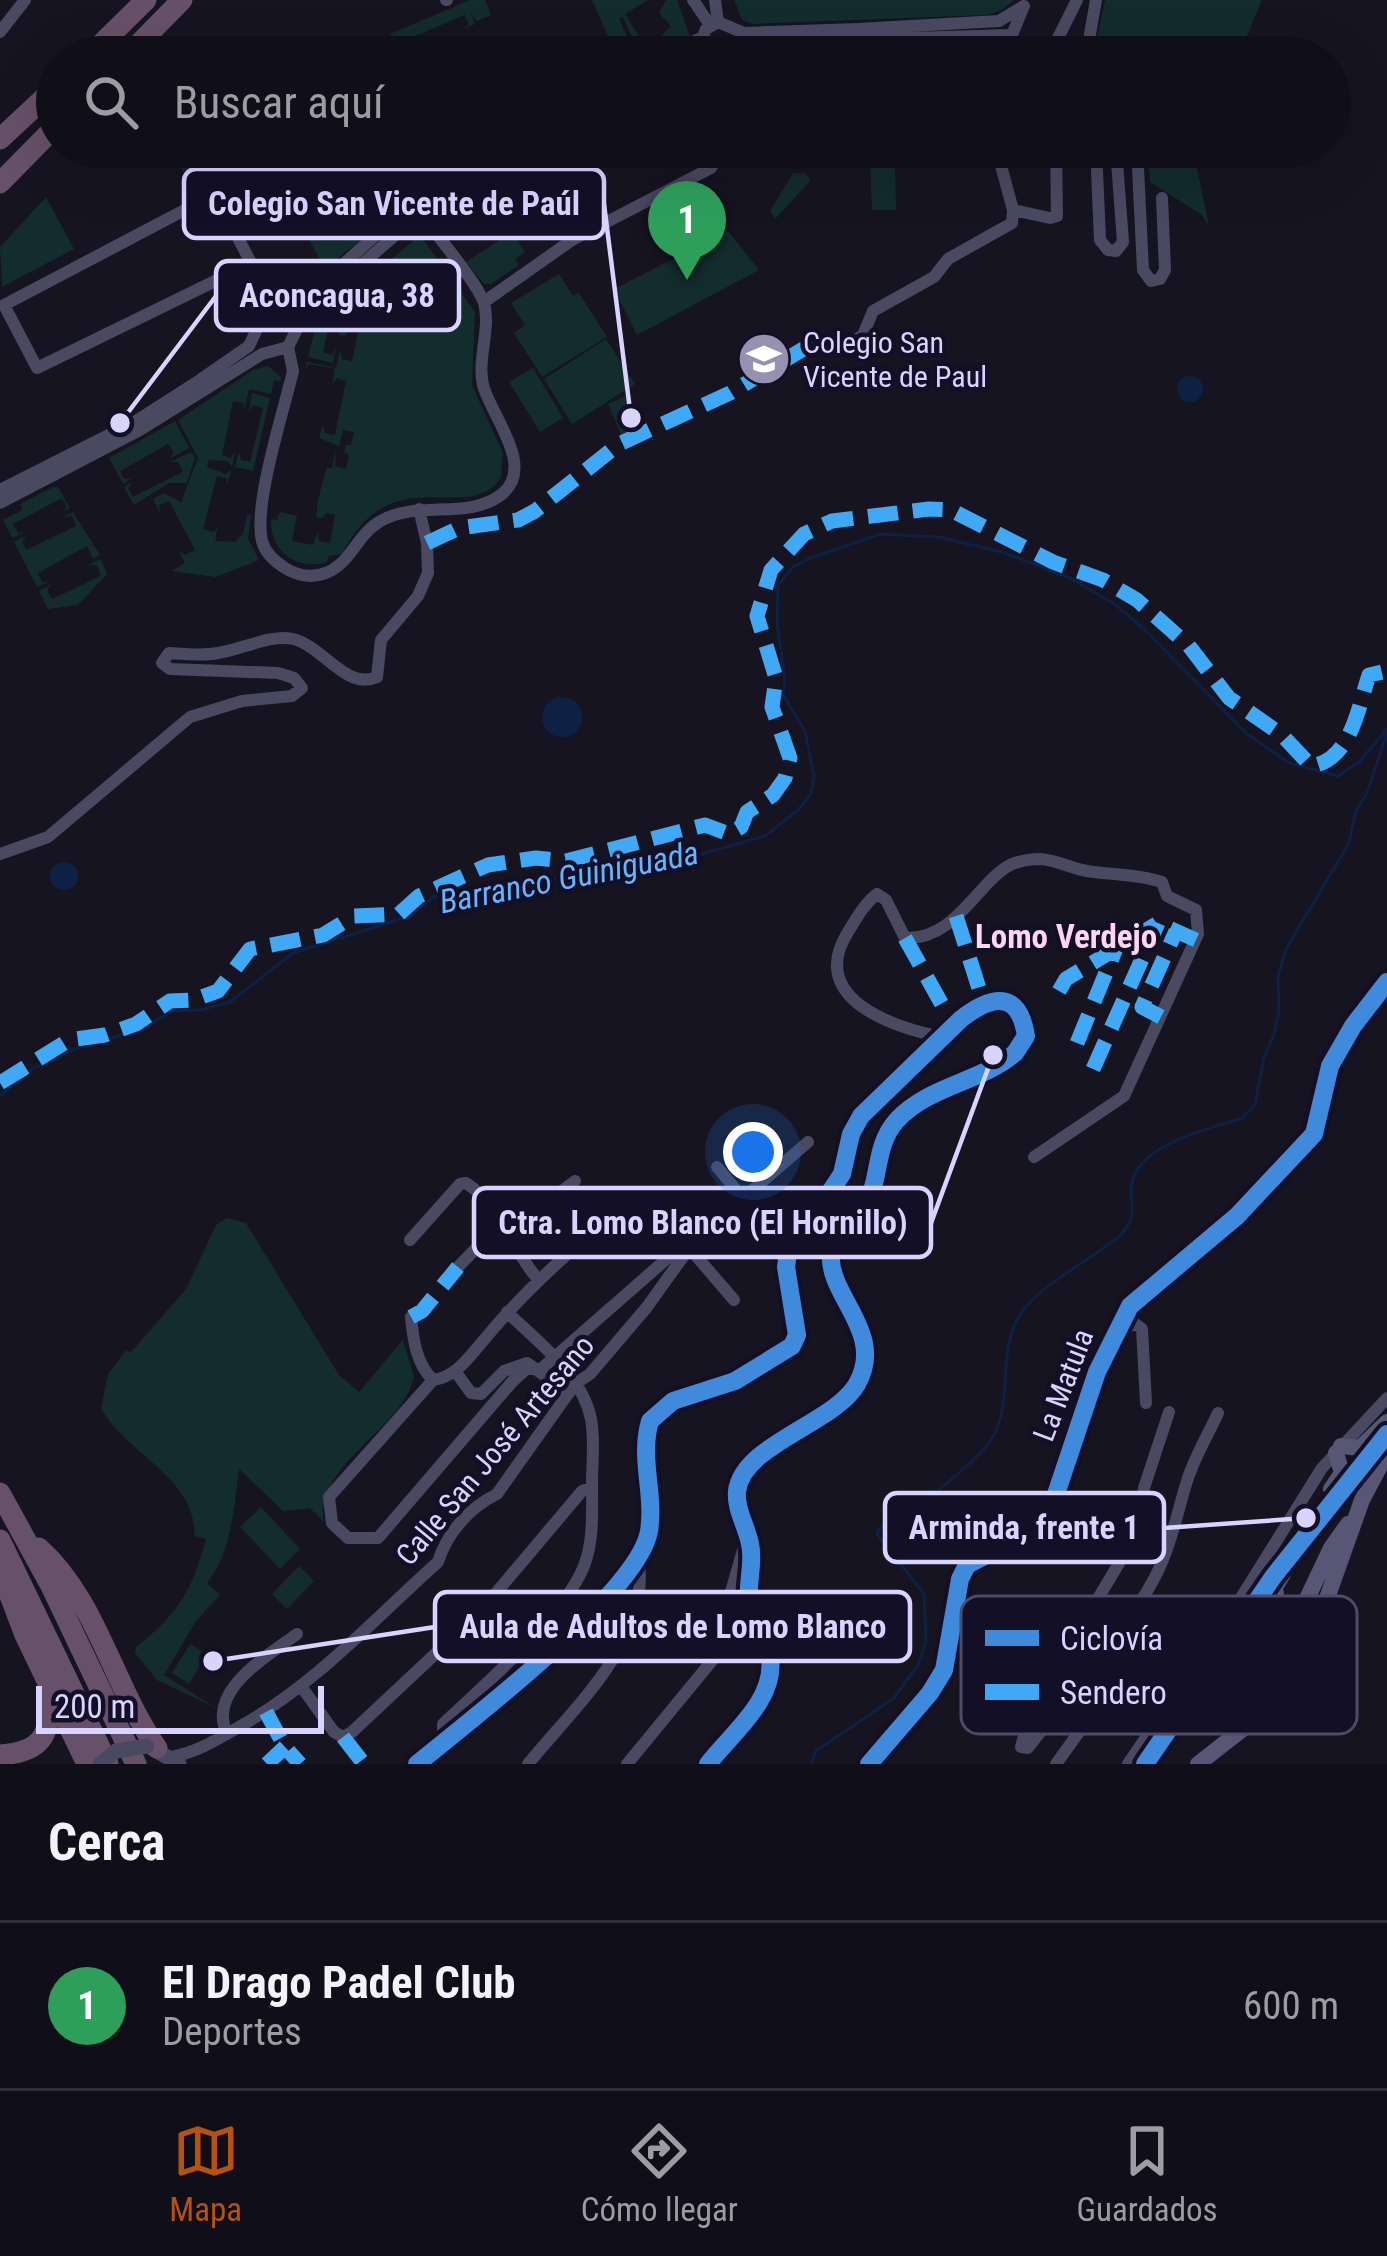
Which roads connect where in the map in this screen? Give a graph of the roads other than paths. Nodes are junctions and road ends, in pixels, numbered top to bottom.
1 (25, 0) edge
2 (146, 0) edge
3 (182, 0) edge
4 (1077, 0) edge
5 (1096, 0) edge
6 (715, 1) edge
7 (1025, 3) edge
8 (696, 4) edge
9 (710, 28) junction
10 (0, 32) edge
11 (1010, 35) joint
12 (109, 36) edge
13 (147, 36) edge
14 (696, 36) edge
15 (712, 36) edge
16 (729, 36) edge
17 (738, 36) edge
18 (918, 36) edge
19 (1059, 36) edge
20 (1090, 36) edge
21 (36, 106) edge
22 (0, 139) edge
23 (36, 146) edge
24 (466, 168) edge
25 (488, 168) edge
26 (710, 168) edge
27 (1002, 168) edge
28 (1056, 168) edge
29 (1097, 168) edge
30 (1117, 168) edge
31 (1138, 168) edge
32 (0, 183) edge
33 (1162, 198) dead end
34 (1013, 210) junction
35 (420, 213) junction
36 (250, 263) junction
37 (484, 302) junction
38 (278, 312) junction
39 (296, 328) junction
40 (256, 332) junction
41 (810, 345) dead end
42 (283, 349) junction
43 (0, 490) edge
44 (0, 503) edge
45 (419, 508) junction
46 (0, 854) edge
47 (1387, 982) edge
48 (943, 1037) junction
49 (808, 1142) dead end
50 (1034, 1157) dead end
51 (718, 1167) dead end
52 (575, 1181) dead end
53 (742, 1197) junction
54 (508, 1224) junction
55 (410, 1240) dead end
56 (689, 1249) junction
57 (458, 1267) dead end
58 (537, 1278) junction
59 (734, 1300) dead end
60 (507, 1312) junction
61 (411, 1317) dead end
62 (551, 1356) junction
63 (541, 1369) junction
64 (455, 1371) junction
65 (1097, 1372) junction
66 (433, 1380) junction
67 (572, 1389) junction
68 (1387, 1398) edge
69 (1146, 1403) dead end
70 (1169, 1412) dead end
71 (1218, 1413) dead end
72 (1387, 1422) edge
73 (1387, 1434) edge
74 (1339, 1449) junction
75 (1387, 1453) edge
76 (592, 1487) junction
77 (0, 1493) edge
78 (1361, 1504) junction
79 (1318, 1519) junction
80 (750, 1541) junction
81 (2, 1552) edge
82 (638, 1557) junction
83 (1099, 1596) edge
84 (1143, 1596) edge
85 (1242, 1596) edge
86 (1263, 1596) edge
87 (1276, 1596) edge
88 (1311, 1596) edge
89 (1328, 1596) edge
90 (297, 1634) dead end
91 (49, 1683) junction
92 (302, 1686) junction
93 (226, 1734) junction
94 (1024, 1734) edge
95 (1040, 1734) edge
96 (1078, 1734) edge
97 (1149, 1734) edge
98 (1164, 1734) edge
99 (1233, 1734) edge
100 (1237, 1734) edge
101 (443, 1743) junction
102 (1220, 1748) junction
103 (203, 1749) junction
104 (0, 1755) edge
105 (158, 1756) edge
106 (88, 1764) edge
107 (104, 1764) edge
108 (192, 1764) edge
109 (417, 1764) edge
110 (528, 1764) edge
111 (627, 1764) edge
112 (708, 1764) edge
113 (869, 1764) edge
114 (1056, 1764) edge
115 (1128, 1764) edge
116 (1142, 1764) edge
117 (1198, 1764) edge

1 - 10 street
2 - 12 highway
3 - 13 highway
4 - 19 street
5 - 20 street
6 - 8 street
6 - 9 street
7 - 11 street
7 - 17 street
8 - 9 street
9 - 14 street
9 - 15 street
9 - 16 street
11 - 18 street
21 - 22 highway
23 - 32 highway
24 - 38 street
25 - 35 street
26 - 37 street
27 - 34 street
28 - 34 street
29 - 30 street
31 - 33 street
34 - 41 street
35 - 37 street
35 - 39 street
36 - 36 street
36 - 38 street
37 - 45 street
38 - 39 street
38 - 40 street
39 - 42 street
40 - 42 street
40 - 43 street
42 - 44 street
42 - 45 street
45 - 46 street
47 - 65 street, La Matula
48 - 50 street
48 - 80 street
48 - 82 street
49 - 53 street
51 - 53 street
52 - 54 street
53 - 56 street
54 - 55 street
54 - 57 street
54 - 58 street
56 - 58 street
56 - 59 street
56 - 62 street
56 - 67 street, Calle San José Artesano
58 - 60 street
60 - 62 street
60 - 64 street
61 - 66 street
62 - 63 street
62 - 67 street
63 - 64 street
63 - 66 street
63 - 67 street
64 - 66 street
65 - 69 street
65 - 113 street, La Matula
67 - 76 street
67 - 92 street, Calle San José Artesano
68 - 74 street
70 - 83 street
71 - 84 street
72 - 74 main road
73 - 79 main road
74 - 79 main road
74 - 85 street
75 - 78 main road
76 - 92 street
76 - 101 street
77 - 105 highway
78 - 88 main road
78 - 89 main road
79 - 86 main road
79 - 87 main road
80 - 111 street
80 - 112 street
81 - 91 highway
81 - 107 highway
82 - 101 street
82 - 110 street
90 - 93 street
91 - 104 highway
91 - 106 highway
92 - 93 street, Calle San José Artesano
93 - 103 street, Calle San José Artesano
94 - 95 street
96 - 114 street
97 - 115 street
98 - 116 main road
99 - 102 main road
100 - 102 main road
101 - 109 street
102 - 117 main road
103 - 105 street, Calle San José Artesano
103 - 108 street, Calle San José Artesano
105 - 107 street, bridge

